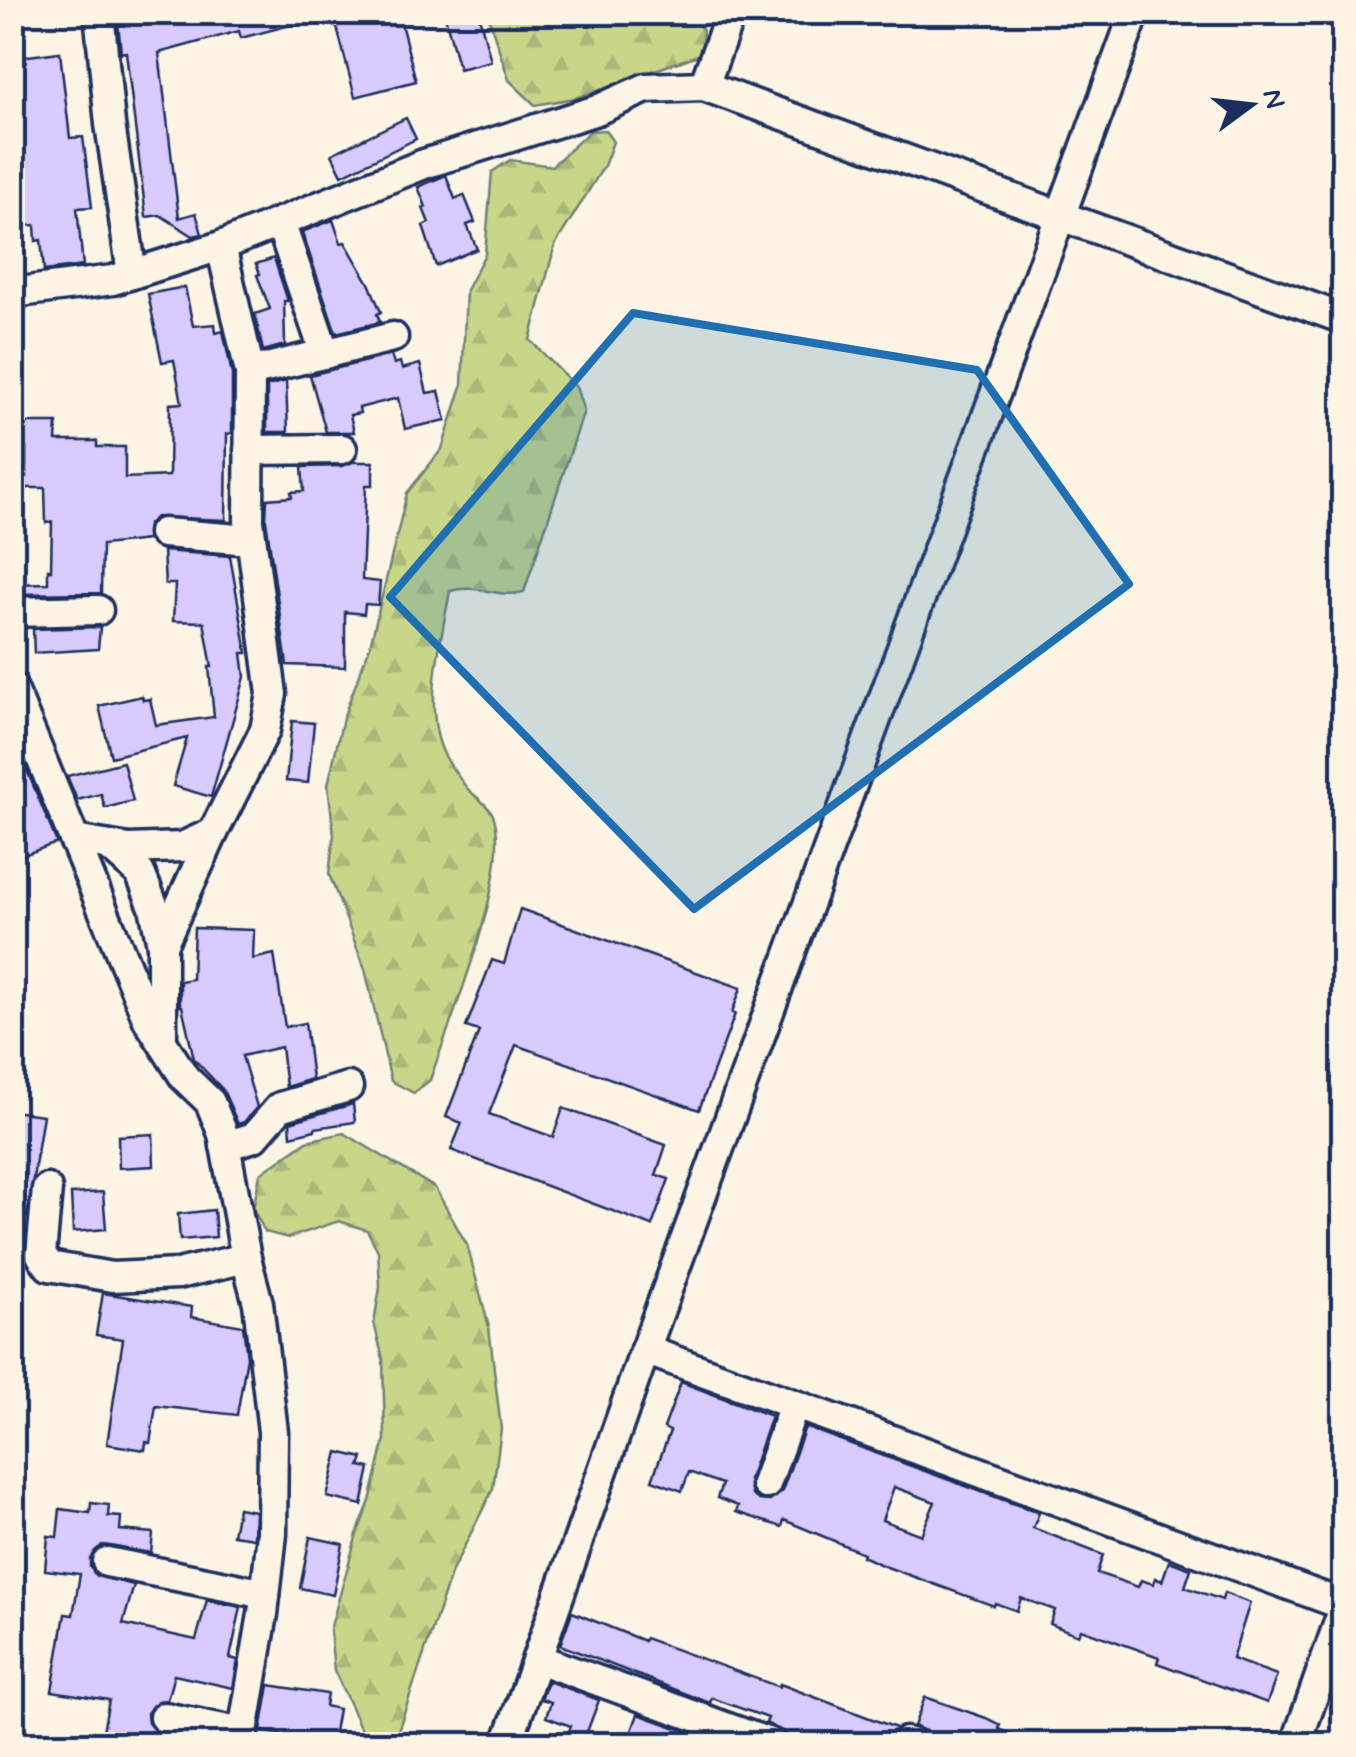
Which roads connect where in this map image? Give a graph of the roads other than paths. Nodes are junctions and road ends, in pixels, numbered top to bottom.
1 (100, 12) edge
2 (731, 12) edge
3 (1135, 12) edge
4 (704, 86) junction
5 (1060, 216) junction
6 (280, 222) junction
7 (221, 246) junction
8 (132, 274) junction
9 (12, 294) edge
10 (1344, 319) edge
11 (393, 338) dead end
12 (325, 354) junction
13 (250, 372) junction
14 (342, 449) dead end
15 (250, 450) junction
16 (164, 533) dead end
17 (251, 540) junction
18 (98, 610) dead end
19 (12, 612) edge
20 (12, 687) edge
21 (212, 834) junction
22 (74, 840) junction
23 (108, 845) junction
24 (162, 945) junction
25 (162, 1042) junction
26 (348, 1087) dead end
27 (225, 1146) junction
28 (46, 1189) dead end
29 (246, 1258) junction
30 (645, 1350) junction
31 (794, 1405) junction
32 (766, 1484) dead end
33 (108, 1562) dead end
34 (266, 1594) junction
35 (1344, 1607) edge
36 (538, 1659) junction
37 (164, 1717) dead end
38 (242, 1738) edge
39 (507, 1744) edge
40 (772, 1744) edge
41 (905, 1744) edge
42 (914, 1744) edge
43 (1296, 1744) edge

1 - 8 street
2 - 4 street
3 - 5 street
4 - 5 street
4 - 6 street
5 - 10 street
5 - 30 street
6 - 7 street
6 - 12 street
7 - 8 street
7 - 13 street
8 - 9 street
11 - 12 street
12 - 13 street
13 - 15 street
14 - 15 street
15 - 17 street
16 - 17 street
17 - 21 street
18 - 19 street
20 - 22 street
21 - 23 street
21 - 24 street
22 - 23 street
22 - 25 street
23 - 24 street
24 - 25 street
25 - 27 street
26 - 27 street
27 - 29 street
28 - 29 street
29 - 34 street
30 - 31 street
30 - 36 street
31 - 32 street
31 - 35 street
33 - 34 street
34 - 38 street
35 - 43 street
36 - 39 street
36 - 40 street
37 - 38 street
41 - 42 street

